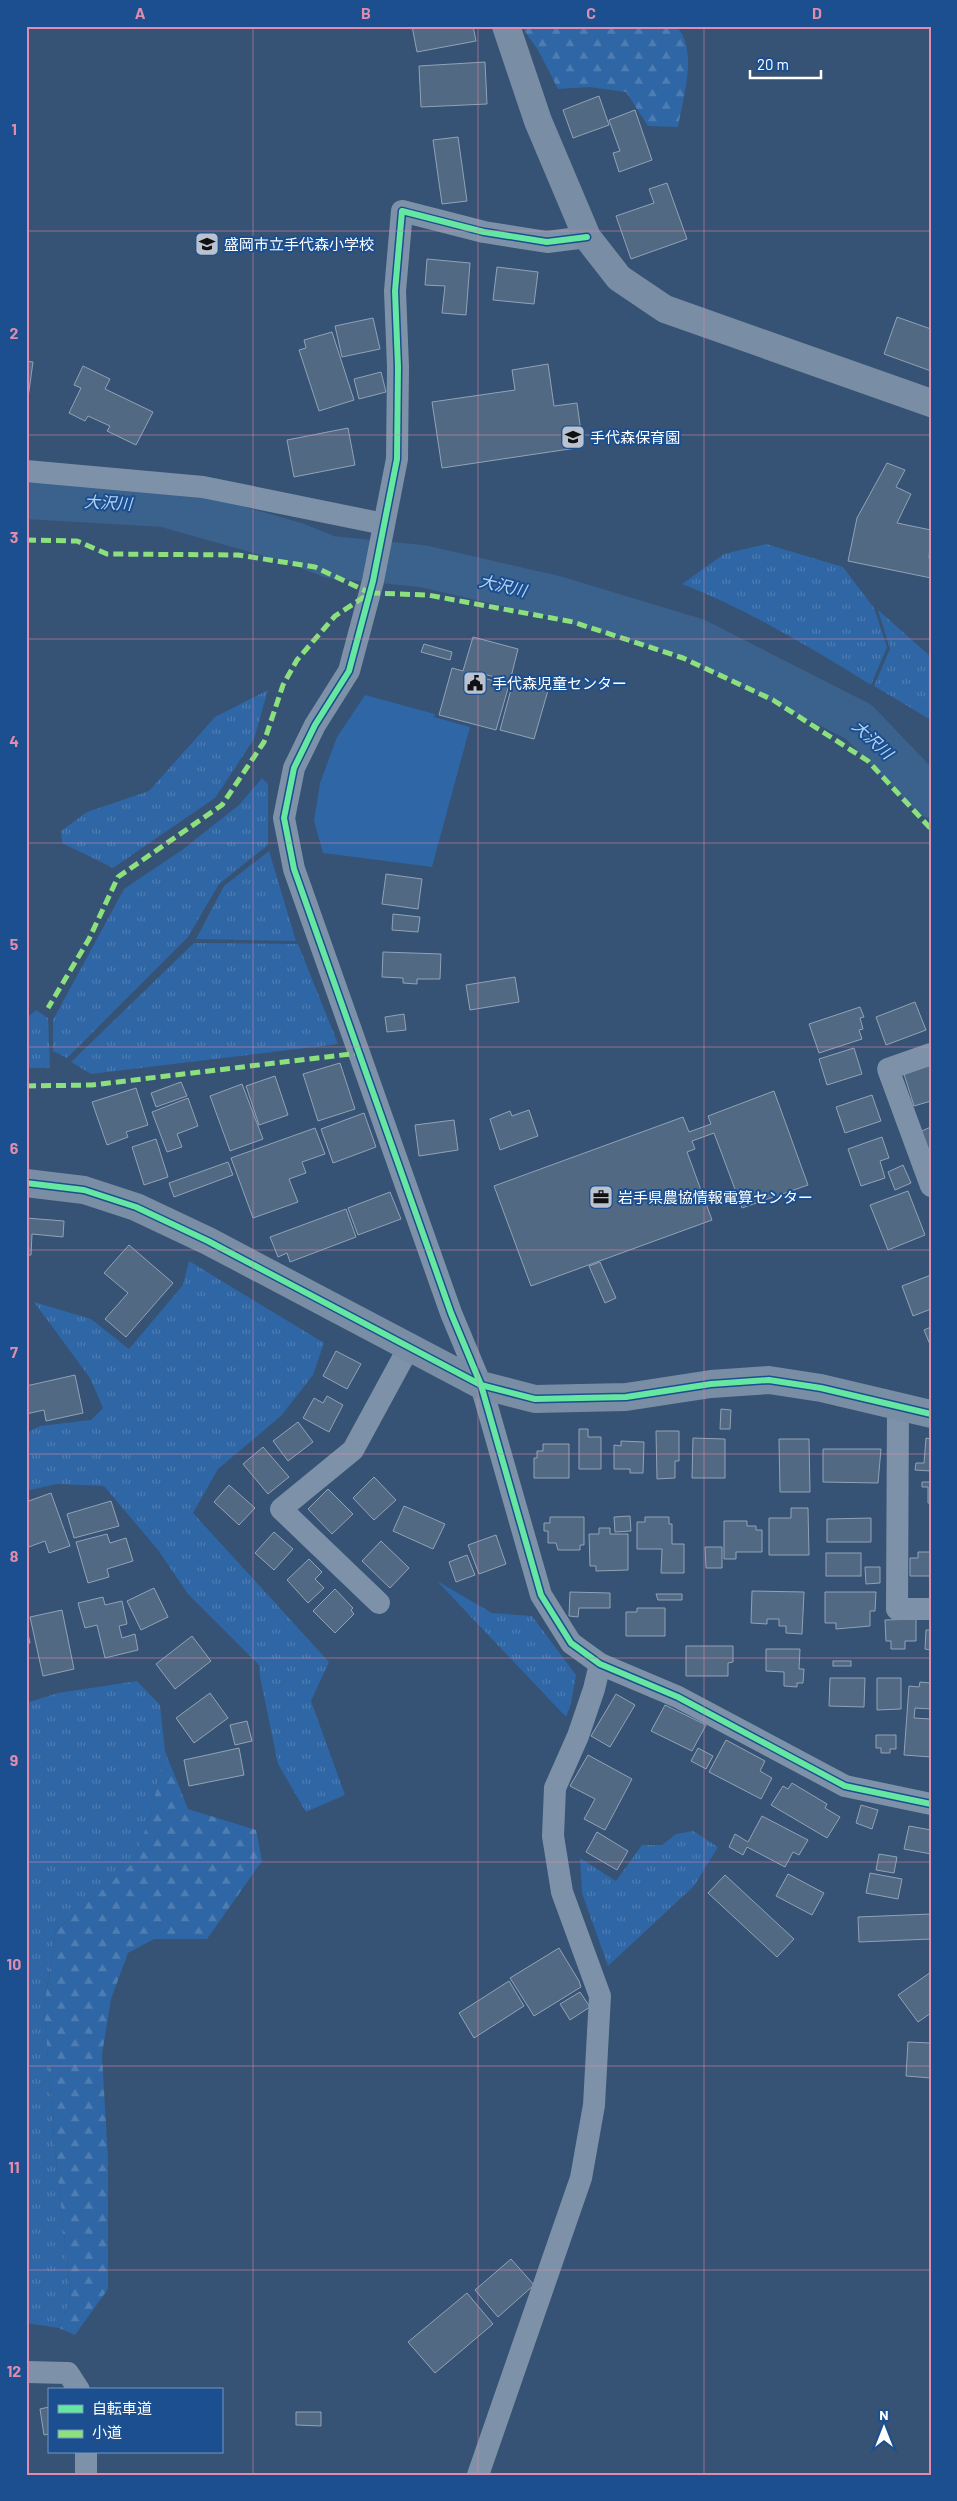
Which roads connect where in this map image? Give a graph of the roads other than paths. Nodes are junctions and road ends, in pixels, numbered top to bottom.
1 (506, 26) edge
2 (587, 237) junction
3 (931, 403) edge
4 (26, 471) edge
5 (383, 530) junction
6 (931, 1054) edge
7 (26, 1183) edge
8 (931, 1186) edge
9 (409, 1347) junction
10 (481, 1385) junction
11 (898, 1406) junction
12 (931, 1414) edge
13 (379, 1603) dead end
14 (931, 1609) edge
15 (600, 1664) junction
16 (931, 1804) edge
17 (26, 2372) edge
18 (78, 2388) edge
19 (86, 2454) edge
20 (86, 2475) edge
21 (478, 2475) edge

1 - 2 street
2 - 3 street
2 - 5 street
4 - 5 street
5 - 10 street
6 - 8 street
7 - 9 street
9 - 10 street
9 - 13 street
10 - 11 street
10 - 15 street
11 - 12 street
11 - 14 street
15 - 16 street
15 - 21 street
17 - 18 street
19 - 20 street

